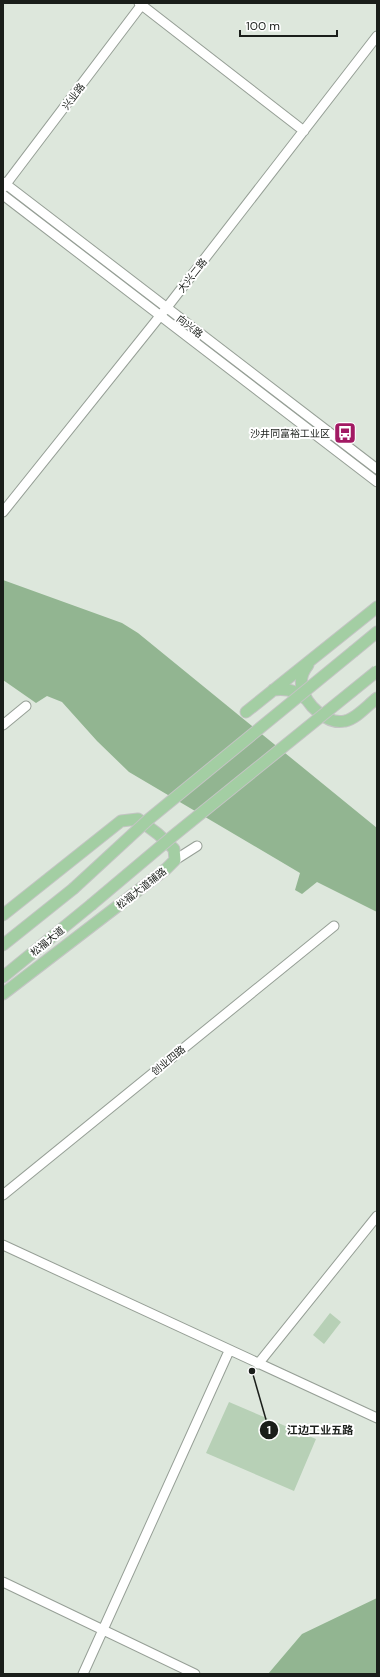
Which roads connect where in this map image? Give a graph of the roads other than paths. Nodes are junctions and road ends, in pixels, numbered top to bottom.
1 (141, 4) edge
2 (377, 36) edge
3 (304, 131) junction
4 (4, 185) edge
5 (3, 195) edge
6 (167, 308) junction
7 (160, 316) junction
8 (377, 469) edge
9 (377, 482) edge
10 (3, 512) edge
11 (377, 607) edge
12 (377, 632) edge
13 (311, 660) junction
14 (377, 670) edge
15 (273, 690) junction
16 (377, 698) edge
17 (310, 703) junction
18 (26, 706) dead end
19 (246, 712) dead end
20 (3, 725) edge
21 (196, 846) dead end
22 (175, 860) junction
23 (3, 915) edge
24 (334, 926) dead end
25 (3, 945) edge
26 (3, 977) edge
27 (3, 994) edge
28 (3, 1195) edge
29 (377, 1216) edge
30 (3, 1245) edge
31 (229, 1351) junction
32 (258, 1364) junction
33 (377, 1418) edge
34 (3, 1582) edge
35 (103, 1629) junction
36 (83, 1674) edge
37 (195, 1674) edge

1 - 3 street
1 - 4 street, 兴业路
2 - 3 street, 大兴二路
3 - 6 street, 大兴二路
4 - 6 street, 向兴路
5 - 7 street, 向兴路
6 - 7 street, 大兴二路
6 - 8 street, 向兴路
7 - 9 street, 向兴路
7 - 10 street, 大兴二路
11 - 13 main road
12 - 25 main road, bridge
13 - 15 main road
13 - 17 main road
14 - 26 main road, 松福大道, bridge
15 - 17 main road
15 - 19 main road
16 - 17 main road
18 - 20 street
21 - 22 street
22 - 23 main road, 松福大道辅路
22 - 27 main road, 松福大道辅路
24 - 28 street, 创业四路
29 - 32 street
30 - 31 street
31 - 32 street
31 - 35 street
32 - 33 street
34 - 35 street
35 - 36 street
35 - 37 street

